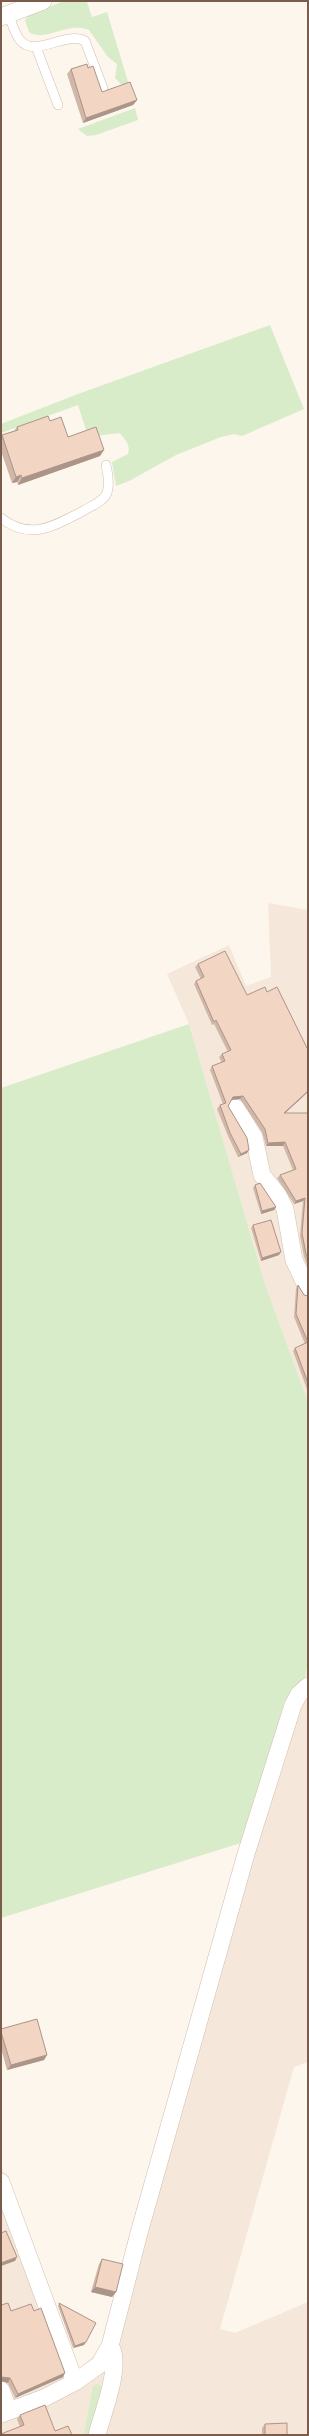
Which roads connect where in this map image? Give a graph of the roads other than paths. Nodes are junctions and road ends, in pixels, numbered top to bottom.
1 (43, 1) edge
2 (5, 15) edge
3 (36, 47) junction
4 (103, 88) dead end
5 (58, 105) dead end
6 (106, 465) dead end
7 (1, 518) edge
8 (236, 1108) dead end
9 (308, 1290) edge
10 (308, 1686) edge
11 (1, 2182) edge
12 (110, 2346) junction
13 (75, 2382) junction
14 (1, 2390) edge
15 (5, 2412) edge
16 (97, 2435) edge

1 - 2 street
2 - 3 lane
3 - 4 lane
3 - 5 lane
6 - 7 lane
8 - 9 street
10 - 12 street
11 - 13 street
12 - 13 street
12 - 16 street
13 - 15 street
14 - 15 street

